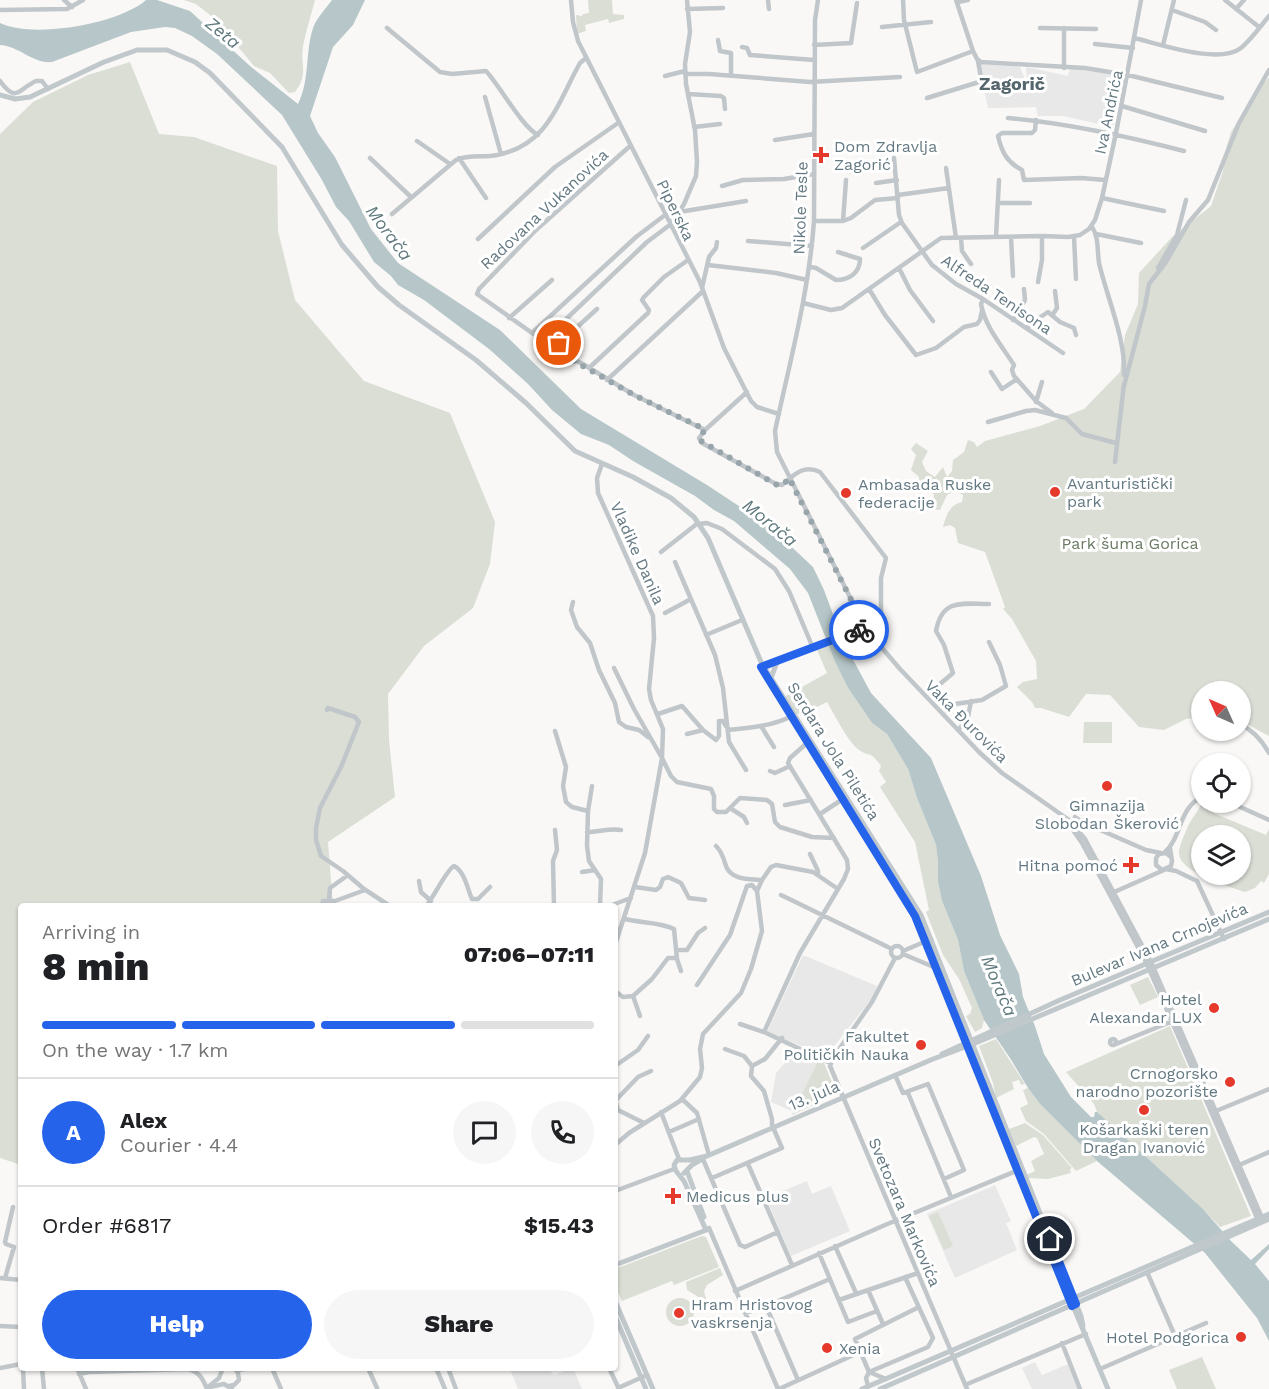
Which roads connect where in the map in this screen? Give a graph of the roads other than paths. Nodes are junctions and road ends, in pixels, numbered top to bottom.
1 (64, 0) edge
2 (83, 0) edge
3 (571, 0) edge
4 (687, 0) edge
5 (768, 0) edge
6 (818, 0) edge
7 (903, 0) edge
8 (968, 0) edge
9 (1141, 0) edge
10 (1174, 0) edge
11 (1225, 0) edge
12 (1244, 0) edge
13 (957, 1) edge
14 (857, 3) dead end
15 (72, 8) junction
16 (723, 8) dead end
17 (687, 9) junction
18 (769, 9) dead end
19 (1236, 9) junction
20 (0, 10) edge
21 (1172, 10) junction
22 (1269, 16) edge
23 (931, 22) dead end
24 (905, 24) junction
25 (882, 27) dead end
26 (1259, 27) junction
27 (387, 28) dead end
28 (1040, 28) dead end
29 (1064, 28) junction
30 (1096, 29) dead end
31 (1216, 30) dead end
32 (1134, 38) junction
33 (718, 40) dead end
34 (1095, 44) dead end
35 (814, 45) junction
36 (1163, 45) junction
37 (742, 47) dead end
38 (1133, 48) junction
39 (973, 51) junction
40 (586, 57) junction
41 (814, 60) junction
42 (978, 61) junction
43 (1064, 68) junction
44 (1269, 70) edge
45 (685, 73) junction
46 (731, 75) junction
47 (1128, 75) junction
48 (666, 76) dead end
49 (900, 77) dead end
50 (0, 81) edge
51 (814, 82) junction
52 (44, 88) junction
53 (688, 94) junction
54 (0, 95) edge
55 (485, 98) dead end
56 (927, 98) dead end
57 (1222, 98) dead end
58 (1122, 106) junction
59 (724, 109) dead end
60 (1008, 118) dead end
61 (1036, 120) junction
62 (618, 123) junction
63 (720, 124) dead end
64 (694, 127) junction
65 (1205, 131) dead end
66 (1116, 133) junction
67 (814, 134) junction
68 (538, 135) junction
69 (775, 140) dead end
70 (417, 141) dead end
71 (630, 146) junction
72 (1184, 152) dead end
73 (501, 154) junction
74 (370, 158) dead end
75 (459, 158) junction
76 (894, 158) dead end
77 (450, 164) junction
78 (946, 168) dead end
79 (814, 174) junction
80 (846, 180) dead end
81 (897, 180) junction
82 (999, 180) dead end
83 (1105, 180) junction
84 (876, 183) dead end
85 (722, 186) dead end
86 (949, 188) junction
87 (411, 197) junction
88 (898, 197) junction
89 (486, 198) dead end
90 (1102, 198) junction
91 (1186, 200) dead end
92 (746, 201) dead end
93 (1030, 202) dead end
94 (998, 203) junction
95 (1164, 211) dead end
96 (679, 212) junction
97 (392, 214) dead end
98 (664, 215) junction
99 (814, 221) junction
100 (843, 221) junction
101 (901, 222) junction
102 (670, 225) junction
103 (1092, 226) junction
104 (1096, 234) junction
105 (1042, 236) junction
106 (996, 237) junction
107 (1011, 237) junction
108 (1074, 237) junction
109 (959, 238) junction
110 (478, 239) dead end
111 (748, 241) dead end
112 (717, 242) dead end
113 (1141, 243) dead end
114 (812, 246) junction
115 (863, 248) dead end
116 (921, 251) junction
117 (838, 252) dead end
118 (688, 260) junction
119 (708, 264) junction
120 (971, 264) dead end
121 (810, 267) junction
122 (899, 268) junction
123 (1156, 274) junction
124 (1013, 276) dead end
125 (1076, 279) dead end
126 (552, 280) dead end
127 (807, 280) junction
128 (1038, 282) dead end
129 (869, 289) junction
130 (1024, 289) dead end
131 (703, 290) junction
132 (1055, 291) dead end
133 (983, 299) junction
134 (803, 303) junction
135 (597, 309) dead end
136 (982, 311) junction
137 (1053, 314) junction
138 (509, 318) junction
139 (1013, 320) junction
140 (933, 321) dead end
141 (977, 324) junction
142 (989, 328) junction
143 (1027, 328) junction
144 (532, 333) junction
145 (1076, 335) dead end
146 (542, 342) junction
147 (553, 349) junction
148 (1063, 353) dead end
149 (589, 368) junction
150 (991, 372) dead end
151 (1017, 379) junction
152 (607, 380) junction
153 (1042, 382) dead end
154 (1124, 386) junction
155 (747, 392) junction
156 (1036, 401) junction
157 (1035, 411) junction
158 (1052, 413) junction
159 (779, 414) junction
160 (988, 422) dead end
161 (705, 430) junction
162 (1116, 442) junction
163 (1115, 462) dead end
164 (602, 464) junction
165 (789, 478) junction
166 (699, 523) junction
167 (660, 552) dead end
168 (675, 562) dead end
169 (692, 599) junction
170 (573, 602) dead end
171 (989, 604) dead end
172 (665, 613) dead end
173 (742, 620) junction
174 (865, 627) junction
175 (706, 635) junction
176 (989, 642) dead end
177 (814, 648) junction
178 (777, 662) junction
179 (762, 665) junction
180 (614, 668) dead end
181 (770, 680) junction
182 (971, 701) junction
183 (948, 709) junction
184 (327, 710) dead end
185 (658, 714) junction
186 (942, 715) junction
187 (793, 716) junction
188 (761, 726) junction
189 (960, 728) dead end
190 (703, 729) junction
191 (728, 729) junction
192 (555, 731) dead end
193 (1251, 731) edge
194 (687, 734) dead end
195 (655, 743) junction
196 (807, 743) junction
197 (774, 747) dead end
198 (1269, 753) edge
199 (662, 758) junction
200 (790, 766) junction
201 (746, 770) dead end
202 (770, 771) dead end
203 (592, 786) dead end
204 (845, 798) junction
205 (811, 800) junction
206 (1191, 804) edge
207 (785, 805) dead end
208 (730, 808) junction
209 (588, 810) junction
210 (1251, 812) edge
211 (820, 814) junction
212 (1075, 817) dead end
213 (1269, 820) edge
214 (747, 823) dead end
215 (621, 830) dead end
216 (555, 831) dead end
217 (587, 832) junction
218 (834, 838) junction
219 (1171, 843) junction
220 (716, 846) dead end
221 (1146, 850) junction
222 (1162, 853) junction
223 (810, 854) dead end
224 (1172, 858) junction
225 (1155, 861) junction
226 (595, 870) junction
227 (1165, 870) junction
228 (582, 872) dead end
229 (1184, 874) junction
230 (348, 875) junction
231 (818, 875) junction
232 (1149, 876) junction
233 (762, 879) junction
234 (419, 881) dead end
235 (490, 887) dead end
236 (634, 887) junction
237 (838, 889) junction
238 (365, 890) junction
239 (758, 891) junction
240 (1111, 893) junction
241 (781, 895) dead end
242 (631, 898) junction
243 (329, 900) junction
244 (705, 900) dead end
245 (431, 901) joint
246 (323, 903) edge
247 (385, 903) edge
248 (554, 903) edge
249 (600, 903) edge
250 (617, 903) edge
251 (1269, 912) edge
252 (822, 916) junction
253 (625, 919) junction
254 (1269, 919) edge
255 (705, 927) dead end
256 (1223, 935) junction
257 (618, 937) edge
258 (928, 940) junction
259 (892, 949) junction
260 (677, 950) junction
261 (903, 952) junction
262 (677, 958) junction
263 (895, 958) junction
264 (1150, 966) junction
265 (936, 968) junction
266 (681, 971) dead end
267 (697, 984) dead end
268 (618, 993) edge
269 (633, 996) junction
270 (640, 1016) dead end
271 (1174, 1021) junction
272 (740, 1024) dead end
273 (764, 1032) junction
274 (648, 1036) dead end
275 (782, 1038) junction
276 (980, 1038) joint
277 (1116, 1042) dead end
278 (969, 1043) junction
279 (725, 1049) dead end
280 (830, 1063) junction
281 (618, 1064) edge
282 (752, 1066) junction
283 (651, 1071) dead end
284 (1196, 1072) junction
285 (895, 1075) junction
286 (1269, 1089) edge
287 (908, 1093) junction
288 (618, 1097) edge
289 (682, 1098) junction
290 (843, 1098) junction
291 (618, 1109) edge
292 (1216, 1111) junction
293 (661, 1112) junction
294 (699, 1119) junction
295 (644, 1123) junction
296 (773, 1127) junction
297 (669, 1132) junction
298 (618, 1143) edge
299 (1269, 1152) edge
300 (705, 1157) junction
301 (682, 1160) junction
302 (748, 1164) junction
303 (1239, 1165) junction
304 (688, 1170) junction
305 (1019, 1170) junction
306 (677, 1171) junction
307 (712, 1178) junction
308 (944, 1179) junction
309 (618, 1190) edge
310 (951, 1197) junction
311 (13, 1207) dead end
312 (1269, 1214) edge
313 (700, 1216) junction
314 (1261, 1218) edge
315 (895, 1221) junction
316 (709, 1231) junction
317 (778, 1232) junction
318 (691, 1236) junction
319 (835, 1246) junction
320 (819, 1253) junction
321 (1181, 1254) junction
322 (618, 1264) edge
323 (792, 1264) junction
324 (1147, 1272) junction
325 (918, 1273) junction
326 (905, 1277) junction
327 (2, 1278) edge
328 (830, 1279) junction
329 (18, 1280) edge
330 (868, 1290) junction
331 (735, 1291) junction
332 (856, 1293) junction
333 (839, 1300) junction
334 (1073, 1302) junction
335 (766, 1306) junction
336 (919, 1307) junction
337 (618, 1309) edge
338 (877, 1311) junction
339 (745, 1313) junction
340 (618, 1322) edge
341 (1206, 1323) dead end
342 (883, 1324) junction
343 (0, 1326) edge
344 (18, 1327) edge
345 (1085, 1332) junction
346 (1175, 1336) junction
347 (1062, 1343) junction
348 (860, 1352) junction
349 (952, 1354) junction
350 (18, 1367) edge
351 (0, 1368) edge
352 (1100, 1369) junction
353 (22, 1371) edge
354 (42, 1371) edge
355 (78, 1371) edge
356 (122, 1371) edge
357 (192, 1371) edge
358 (223, 1371) edge
359 (234, 1371) edge
360 (247, 1371) edge
361 (273, 1371) edge
362 (369, 1371) edge
363 (437, 1371) edge
364 (449, 1371) edge
365 (610, 1371) edge
366 (869, 1372) junction
367 (79, 1374) junction
368 (644, 1376) junction
369 (886, 1379) junction
370 (238, 1380) junction
371 (798, 1380) junction
372 (229, 1386) edge
373 (966, 1387) edge
374 (208, 1388) edge
375 (376, 1388) edge
376 (865, 1388) edge
377 (24, 1389) edge
378 (44, 1389) edge
379 (86, 1389) edge
380 (238, 1389) edge
381 (281, 1389) edge
382 (445, 1389) edge
383 (456, 1389) edge
384 (619, 1389) edge
385 (646, 1389) edge
386 (653, 1389) edge
387 (778, 1389) edge
388 (880, 1389) edge
389 (1080, 1389) edge
390 (1108, 1389) edge

1 - 15 street
2 - 15 street
3 - 40 street, Piperska
4 - 17 street
5 - 18 street
6 - 35 street, Nikole Tesle
7 - 24 street
8 - 13 street
9 - 32 street, Iva Andrića
10 - 21 street
11 - 19 street
12 - 19 street
13 - 39 street
14 - 35 street
15 - 20 street
16 - 17 street
17 - 45 street
19 - 26 street
21 - 31 street
21 - 36 street
22 - 26 street
23 - 24 street
24 - 25 street
24 - 39 street
26 - 36 street
27 - 68 street
28 - 29 street
29 - 30 street
29 - 43 street
32 - 36 street
32 - 38 street, Iva Andrića
33 - 46 street
34 - 38 street
35 - 41 street, Nikole Tesle
37 - 41 street
38 - 47 street, Iva Andrića
39 - 42 street
40 - 62 street, Piperska
40 - 68 street
41 - 51 street, Nikole Tesle
42 - 43 street
42 - 56 street
43 - 47 street
44 - 123 street
45 - 46 street
45 - 48 street
45 - 53 street
46 - 51 street
47 - 57 street
47 - 58 street, Iva Andrića
49 - 51 street
50 - 52 street
51 - 67 street, Nikole Tesle
52 - 54 main road, Serdara Jola Piletića
52 - 164 main road, Serdara Jola Piletića
53 - 59 street
53 - 64 street
55 - 73 street
58 - 65 street
58 - 66 street, Iva Andrića
60 - 61 street
61 - 66 street
61 - 83 street
62 - 71 street, Piperska
62 - 110 street
63 - 64 street
64 - 96 street
66 - 72 street
66 - 83 street, Iva Andrića
67 - 69 street
67 - 79 street, Nikole Tesle
68 - 73 street
70 - 77 street
71 - 98 street, Piperska
71 - 138 street, Radovana Vukanovića
73 - 75 street
74 - 87 street
75 - 77 street
75 - 89 street
76 - 81 street
77 - 87 street
78 - 86 street
79 - 85 street
79 - 99 street, Nikole Tesle
80 - 100 street
81 - 84 street
81 - 88 street
82 - 94 street
83 - 90 street, Iva Andrića
86 - 88 street
86 - 109 street
87 - 97 street
88 - 100 street
88 - 101 street
90 - 95 street
90 - 103 street, Iva Andrića
91 - 123 street
92 - 96 street
93 - 94 street
94 - 106 street
96 - 102 street
98 - 102 street, Piperska
98 - 144 street
99 - 100 street
99 - 114 street, Nikole Tesle
101 - 115 street
101 - 116 street, Alfreda Tenisona
102 - 118 street, Piperska
102 - 146 street
103 - 104 street
103 - 108 street
104 - 113 street
104 - 154 street
105 - 107 street
105 - 108 street
105 - 128 street
106 - 107 street
106 - 109 street
107 - 124 street
108 - 125 street
109 - 116 street
109 - 120 street
111 - 114 street
112 - 119 street
114 - 121 street, Nikole Tesle
116 - 122 street
116 - 133 street, Alfreda Tenisona
117 - 121 street
118 - 131 street, Piperska
118 - 149 street
119 - 127 street
119 - 131 street
121 - 127 street, Nikole Tesle
122 - 129 street
122 - 140 street
123 - 154 street
126 - 138 street
127 - 134 street, Nikole Tesle
129 - 134 street
129 - 141 street
130 - 139 street
131 - 152 street
131 - 155 street, Piperska
132 - 137 street
133 - 136 street
133 - 139 street, Alfreda Tenisona
134 - 159 street, Nikole Tesle
135 - 147 street
136 - 141 street
136 - 142 street
137 - 143 street
137 - 145 street
138 - 144 street
139 - 143 street, Alfreda Tenisona
141 - 142 street
142 - 151 street
143 - 148 street, Alfreda Tenisona
144 - 146 street
146 - 147 street
147 - 149 street
149 - 152 street
150 - 151 street
151 - 156 street
152 - 161 street
153 - 156 street
154 - 162 street
155 - 159 street, Piperska
155 - 161 street
156 - 157 street
156 - 158 street
157 - 158 street
157 - 160 street
158 - 162 street
159 - 165 street, Nikole Tesle
161 - 165 street
162 - 163 street
164 - 166 main road, Serdara Jola Piletića
164 - 185 street, Vladike Danila
165 - 174 street, Vaka Đurovića
165 - 174 street
166 - 167 street
166 - 173 main road, Serdara Jola Piletića
166 - 177 street
168 - 169 street
169 - 172 street
169 - 175 street
170 - 195 street
171 - 183 street
173 - 175 street
173 - 179 main road, Serdara Jola Piletića
174 - 177 street
174 - 186 street, Vaka Đurovića
175 - 191 street
176 - 182 street
177 - 178 street
178 - 179 street
178 - 181 main road
179 - 181 main road, Serdara Jola Piletića
180 - 195 street
181 - 187 main road, Serdara Jola Piletića
182 - 183 street
182 - 189 street
183 - 186 street
184 - 230 street
185 - 190 street
185 - 199 street, Vladike Danila
186 - 240 street, Vaka Đurovića
187 - 188 street
187 - 196 main road, Serdara Jola Piletića
187 - 204 main road, Serdara Jola Piletića
188 - 191 street
188 - 197 street
190 - 191 street
190 - 194 street
191 - 201 street
192 - 209 street
193 - 198 street
195 - 199 street
196 - 200 street
196 - 204 main road, Serdara Jola Piletića
199 - 208 street
199 - 236 street, Vladike Danila
200 - 202 street
200 - 205 street
203 - 209 street
204 - 211 street
204 - 258 main road, Serdara Jola Piletića
205 - 207 street
205 - 211 street
206 - 219 street
208 - 214 street
208 - 218 street
209 - 217 street
210 - 213 street
211 - 218 street
212 - 221 street
215 - 217 street
216 - 248 street
217 - 226 street
218 - 237 street
219 - 222 street
219 - 224 street
220 - 233 street
221 - 222 street
221 - 225 street
222 - 224 street
222 - 225 street
223 - 231 street
224 - 227 street
224 - 229 street
225 - 227 street
225 - 232 street
226 - 228 street
226 - 249 street
227 - 229 street
227 - 232 street
229 - 256 street
230 - 238 street
230 - 243 street
231 - 233 street
231 - 237 street
232 - 240 street
233 - 239 street
234 - 245 street
235 - 245 street
236 - 242 street, Vladike Danila
236 - 244 street
237 - 252 street
238 - 243 street
238 - 247 street
239 - 267 street
239 - 289 street
240 - 264 street, Vaka Đurovića
241 - 252 street
242 - 250 street
242 - 253 street, Vladike Danila
243 - 246 street
251 - 256 main road, Bulevar Ivana Crnojevića
252 - 259 street
252 - 273 street
253 - 257 street, Vladike Danila
253 - 260 street
254 - 256 main road, Bulevar Ivana Crnojevića
255 - 260 street
256 - 264 main road, Bulevar Ivana Crnojevića
258 - 261 street
258 - 265 main road, Serdara Jola Piletića
258 - 278 main road, Serdara Jola Piletića
259 - 261 street
259 - 263 street
260 - 262 street
261 - 263 street
261 - 265 street
262 - 266 street
262 - 269 street
263 - 280 street
264 - 271 street, Vaka Đurovića
264 - 276 main road, Bulevar Ivana Crnojevića
265 - 278 main road, Serdara Jola Piletića
268 - 269 street
269 - 270 street
271 - 277 street
271 - 284 street, Vaka Đurovića
272 - 273 street
273 - 275 street
274 - 281 street
275 - 280 street
275 - 282 street
276 - 278 main road, 13. jula
278 - 285 main road, 13. jula
278 - 305 main road
279 - 282 street
280 - 290 street, Svetozara Markovića
282 - 296 street
283 - 288 street
284 - 292 street
284 - 303 street
285 - 287 street
285 - 290 main road, 13. jula
286 - 292 street
287 - 308 street
287 - 308 street
289 - 293 street
289 - 294 street
290 - 296 main road, 13. jula
290 - 315 street, Svetozara Markovića
291 - 295 street
292 - 303 street
293 - 295 street
293 - 297 street
294 - 297 street
294 - 300 street
295 - 298 street
296 - 300 main road, 13. jula
296 - 302 street
297 - 301 street
299 - 303 street
300 - 301 main road
300 - 304 main road
300 - 307 street
301 - 304 main road
301 - 306 main road
302 - 307 street
302 - 317 street
303 - 314 street
304 - 306 main road
304 - 316 main road
305 - 310 street
305 - 334 main road
306 - 309 street
306 - 313 main road
307 - 317 street
308 - 310 street
310 - 315 street
311 - 327 street
312 - 314 main road
313 - 316 main road
313 - 318 main road
314 - 321 main road
315 - 319 street
315 - 325 street, Svetozara Markovića
316 - 318 main road
316 - 331 street
317 - 323 street
318 - 322 main road
319 - 320 street
319 - 332 street
320 - 323 street
320 - 328 street
321 - 324 main road
321 - 334 main road
323 - 331 street
324 - 334 main road
324 - 346 street
325 - 326 street
325 - 349 street, Svetozara Markovića
326 - 330 street
326 - 336 street, Svetozara Markovića
327 - 329 street
328 - 333 street
328 - 335 street
330 - 332 street
330 - 338 street
331 - 339 street
332 - 333 street
333 - 338 street
334 - 345 main road
334 - 349 main road
335 - 339 street
335 - 371 street
336 - 342 street
336 - 366 street, Svetozara Markovića
337 - 368 main road
338 - 342 street
339 - 387 street
340 - 368 main road
341 - 346 street
342 - 348 street
343 - 344 street
345 - 347 street
345 - 352 main road
346 - 352 street
347 - 373 street
347 - 389 street
348 - 366 street
348 - 371 street
349 - 369 main road
349 - 373 street, Svetozara Markovića
349 - 388 main road
350 - 351 street
352 - 390 main road
353 - 377 street
354 - 378 street
355 - 367 street
356 - 367 street
357 - 374 street
358 - 372 street
358 - 374 street
359 - 370 street
360 - 370 street
361 - 381 street
362 - 375 street
363 - 382 street
364 - 383 street
365 - 384 street
366 - 369 street
366 - 376 street
367 - 379 street
368 - 384 street
368 - 385 main road
368 - 386 main road
369 - 376 main road
370 - 372 street
370 - 380 street
371 - 387 street
372 - 374 street

